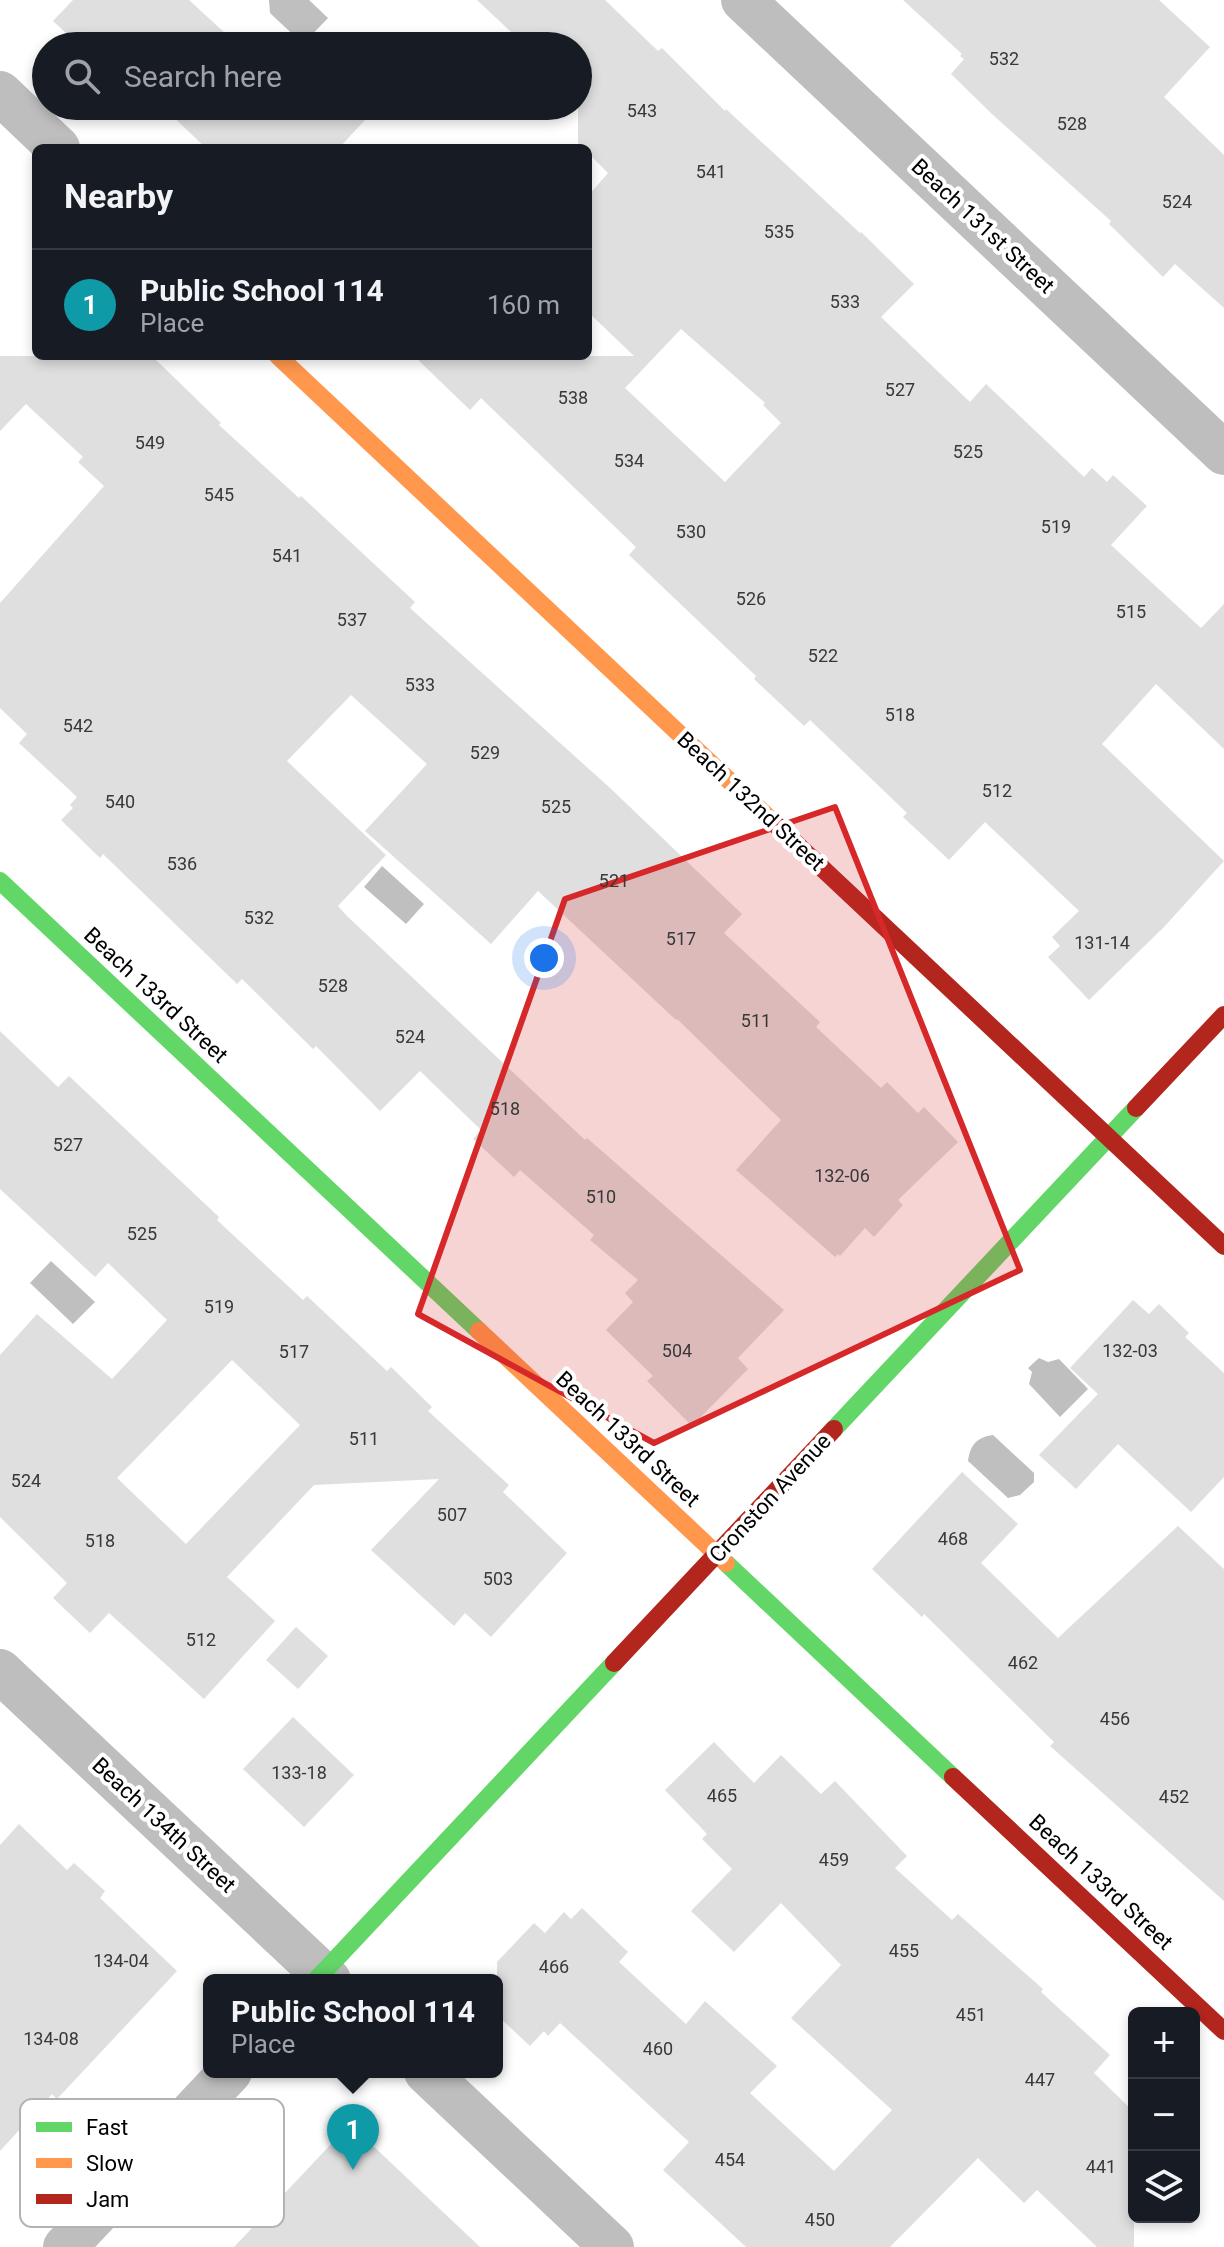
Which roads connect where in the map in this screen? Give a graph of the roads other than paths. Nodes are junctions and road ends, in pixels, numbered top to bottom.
1 (743, 0) edge
2 (0, 93) edge
3 (54, 144) edge
4 (282, 360) edge
5 (1224, 453) edge
6 (0, 881) edge
7 (1224, 1015) edge
8 (1108, 1138) junction
9 (1224, 1246) edge
10 (716, 1555) junction
11 (0, 1671) edge
12 (318, 1974) edge
13 (326, 1974) edge
14 (1224, 2031) edge
15 (224, 2078) edge
16 (432, 2078) edge
17 (205, 2099) edge
18 (84, 2227) edge
19 (65, 2247) edge
20 (612, 2247) edge

1 - 5 street, Beach 131st Street
2 - 3 street
4 - 8 street, Beach 132nd Street
6 - 10 street, Beach 133rd Street
7 - 8 street, Cronston Avenue
8 - 9 street, Beach 132nd Street
8 - 10 street, Cronston Avenue
10 - 13 street, Cronston Avenue
10 - 14 street, Beach 133rd Street
11 - 12 street, Beach 134th Street
15 - 17 street
16 - 20 street
18 - 19 street

